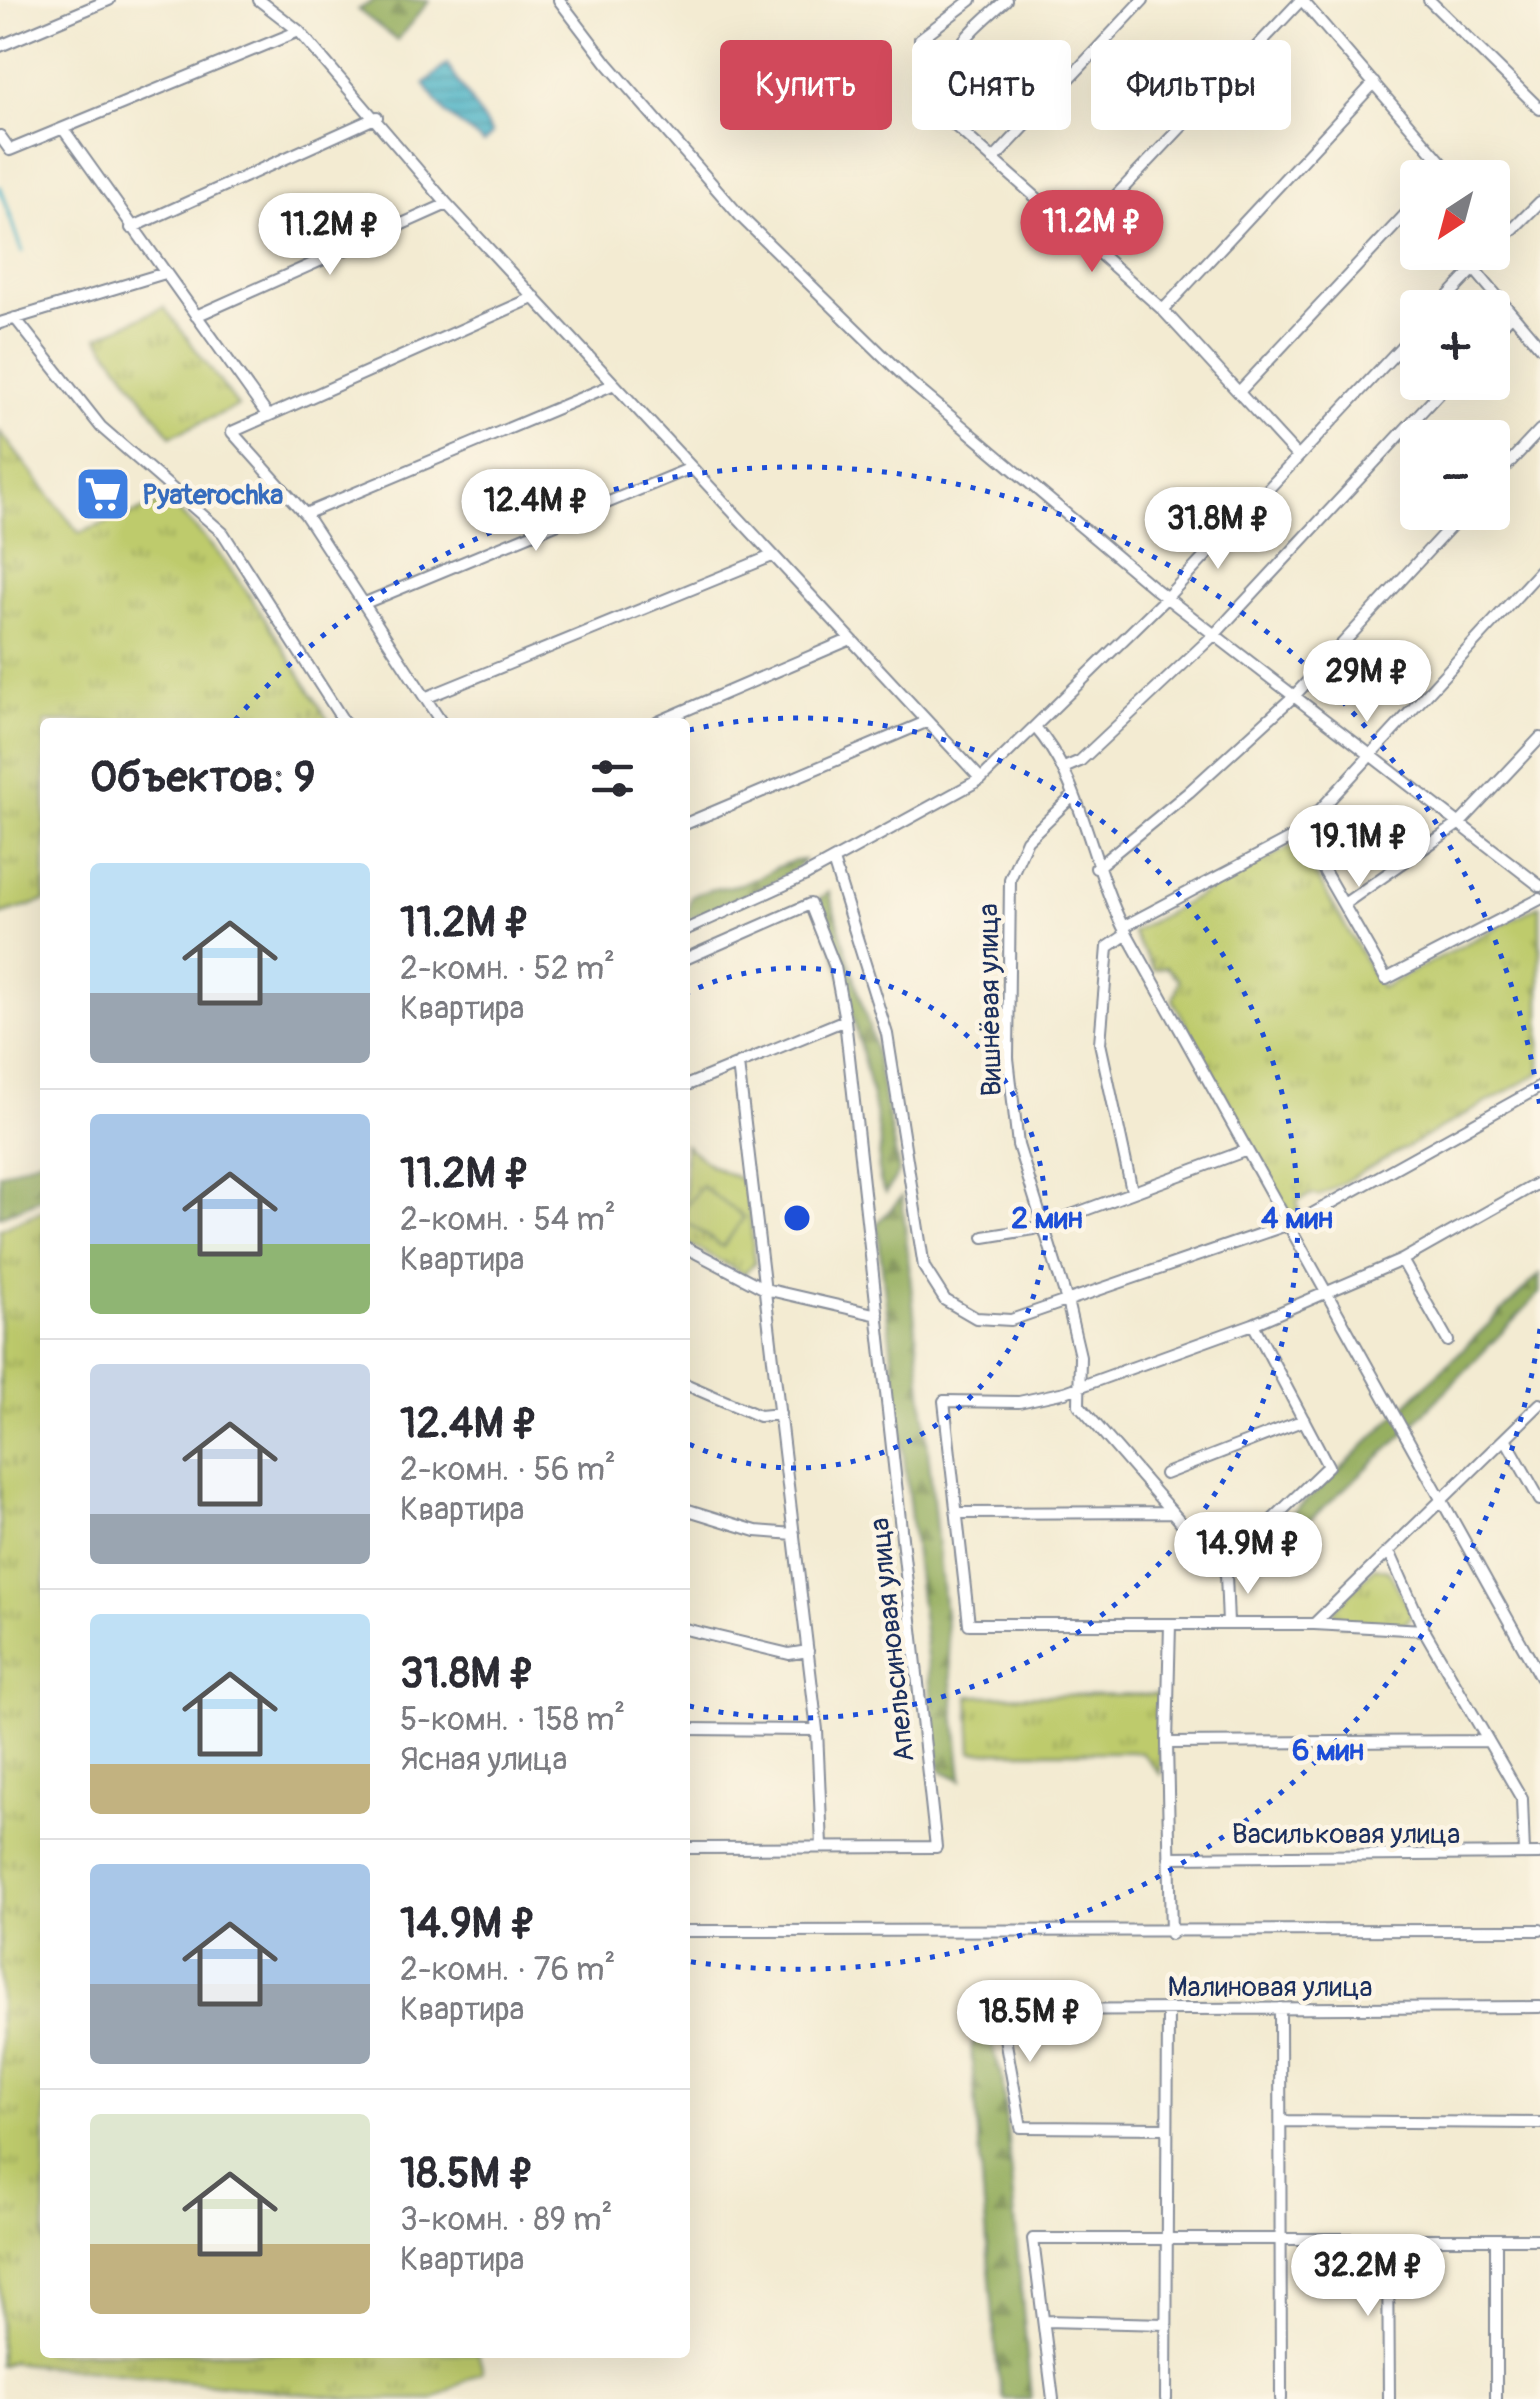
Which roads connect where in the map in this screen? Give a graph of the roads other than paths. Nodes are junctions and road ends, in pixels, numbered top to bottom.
1 (108, 0) edge
2 (259, 0) edge
3 (559, 0) edge
4 (971, 0) edge
5 (1006, 0) edge
6 (1143, 0) edge
7 (1301, 0) edge
8 (1429, 0) edge
9 (299, 31) junction
10 (920, 39) dead end
11 (0, 46) edge
12 (1374, 83) junction
13 (1540, 110) edge
14 (377, 117) junction
15 (64, 130) junction
16 (0, 136) edge
17 (994, 160) junction
18 (1435, 160) edge
19 (1540, 202) edge
20 (448, 204) junction
21 (1400, 220) edge
22 (132, 228) junction
23 (1510, 232) edge
24 (1078, 236) junction
25 (1473, 270) edge
26 (1475, 270) edge
27 (165, 273) junction
28 (1455, 290) edge
29 (535, 297) junction
30 (1163, 310) junction
31 (1512, 314) joint
32 (196, 316) junction
33 (15, 318) junction
34 (0, 323) edge
35 (1540, 347) edge
36 (1400, 348) edge
37 (612, 385) junction
38 (1239, 392) junction
39 (1432, 400) edge
40 (268, 416) junction
41 (1540, 430) edge
42 (1297, 456) junction
43 (1510, 462) edge
44 (691, 468) junction
45 (305, 514) junction
46 (1447, 530) edge
47 (772, 556) junction
48 (1540, 571) edge
49 (1168, 596) junction
50 (366, 603) junction
51 (1215, 634) junction
52 (850, 638) junction
53 (1294, 695) junction
54 (426, 698) junction
55 (341, 718) edge
56 (438, 718) edge
57 (667, 718) edge
58 (926, 722) junction
59 (1035, 727) junction
60 (1540, 738) edge
61 (1370, 753) junction
62 (1064, 768) junction
63 (981, 779) junction
64 (1074, 795) junction
65 (690, 822) edge
66 (1460, 823) junction
67 (1297, 835) junction
68 (833, 861) junction
69 (1096, 868) junction
70 (1540, 886) edge
71 (1540, 898) edge
72 (1344, 904) junction
73 (690, 928) edge
74 (1125, 931) junction
75 (690, 956) edge
76 (846, 1020) junction
77 (738, 1064) junction
78 (690, 1084) edge
79 (1540, 1087) edge
80 (1246, 1150) junction
81 (1540, 1182) edge
82 (1132, 1191) junction
83 (1043, 1224) junction
84 (1288, 1225) junction
85 (984, 1237) dead end
86 (690, 1250) edge
87 (1402, 1260) junction
88 (765, 1288) junction
89 (1329, 1293) junction
90 (1068, 1301) junction
91 (878, 1315) junction
92 (1253, 1324) junction
93 (1448, 1341) dead end
94 (690, 1386) edge
95 (1078, 1386) junction
96 (1540, 1404) edge
97 (780, 1414) junction
98 (1304, 1420) junction
99 (1505, 1438) junction
100 (1165, 1474) dead end
101 (1540, 1500) edge
102 (1442, 1501) junction
103 (690, 1511) edge
104 (1172, 1512) junction
105 (957, 1513) junction
106 (794, 1534) junction
107 (1388, 1551) junction
108 (1236, 1555) dead end
109 (1170, 1624) junction
110 (1228, 1624) junction
111 (1314, 1624) junction
112 (690, 1630) edge
113 (1424, 1630) junction
114 (808, 1652) junction
115 (1540, 1677) edge
116 (690, 1729) edge
117 (817, 1730) junction
118 (1488, 1741) junction
119 (1167, 1743) junction
120 (822, 1846) junction
121 (690, 1848) edge
122 (1524, 1854) junction
123 (1540, 1854) edge
124 (1168, 1856) junction
125 (1540, 1930) edge
126 (690, 1932) edge
127 (1171, 1934) junction
128 (1280, 2008) junction
129 (1540, 2008) edge
130 (1168, 2009) junction
131 (1281, 2122) junction
132 (1540, 2123) edge
133 (1167, 2128) junction
134 (1282, 2238) junction
135 (1167, 2239) junction
136 (1388, 2239) junction
137 (1496, 2239) junction
138 (1540, 2239) edge
139 (1045, 2321) junction
140 (1166, 2324) junction
141 (1054, 2399) edge
142 (1166, 2399) edge
143 (1281, 2399) edge
144 (1389, 2399) edge
145 (1496, 2399) edge

1 - 11 street
2 - 9 street
3 - 49 street
4 - 10 street
5 - 17 street
6 - 17 street
7 - 12 street
7 - 24 street
8 - 13 street
9 - 14 street
9 - 15 street
12 - 18 street
12 - 30 street
14 - 20 street
14 - 22 street
15 - 16 street
15 - 22 street
17 - 24 street
19 - 23 street
20 - 29 street
20 - 32 street
21 - 38 street
22 - 27 street
24 - 30 street
25 - 28 street
26 - 31 street
27 - 32 street
27 - 33 street
29 - 37 street
29 - 40 street
30 - 38 street
31 - 35 street
32 - 40 street
33 - 34 street
33 - 55 street
36 - 42 street
37 - 44 street
37 - 45 street
38 - 42 street
39 - 51 street
40 - 45 street
41 - 43 street
42 - 49 street
44 - 47 street
44 - 50 street
45 - 50 street
46 - 53 street
47 - 52 street
47 - 54 street
48 - 61 street
49 - 51 street
49 - 59 street
50 - 54 street
51 - 53 street
51 - 62 street
52 - 57 street
52 - 58 street
53 - 61 street
53 - 69 street
54 - 56 street
58 - 63 street
58 - 65 street
59 - 62 street
59 - 63 street
60 - 66 street
61 - 66 street
61 - 67 street
62 - 64 street
63 - 68 street
64 - 69 street
64 - 83 street, Вишнёвая улица
66 - 70 street
66 - 72 street
67 - 72 street
67 - 74 street
68 - 73 street
68 - 90 street
69 - 74 street
71 - 72 street
74 - 80 street
74 - 82 street
75 - 76 street, Апельсиновая улица
76 - 77 street
76 - 91 street, Апельсиновая улица
77 - 78 street
77 - 88 street
79 - 84 street
80 - 82 street
80 - 84 street
81 - 87 street
82 - 83 street
83 - 85 street
83 - 90 street, Вишнёвая улица
84 - 89 street
84 - 90 street
86 - 88 street
87 - 89 street
87 - 93 street
88 - 91 street
88 - 97 street
89 - 92 street
89 - 102 street
90 - 95 street, Вишнёвая улица
91 - 120 street, Апельсиновая улица
92 - 95 street
92 - 98 street
94 - 97 street
95 - 104 street
95 - 105 street
96 - 99 street
97 - 106 street
98 - 100 street
98 - 108 street
99 - 101 street
99 - 102 street
102 - 107 street
102 - 115 street
103 - 106 street
104 - 105 street
104 - 110 street
105 - 109 street
106 - 114 street
107 - 111 street
107 - 113 street
109 - 110 street
109 - 119 street
110 - 111 street
111 - 113 street
112 - 114 street
113 - 118 street
114 - 117 street
116 - 117 street
117 - 120 street
118 - 119 street
118 - 122 street
119 - 124 street
120 - 121 street, Апельсиновая улица
122 - 123 street, Васильковая улица
122 - 124 street, Васильковая улица
124 - 127 street
125 - 127 street
126 - 127 street
128 - 129 street, Малиновая улица
128 - 130 street, Малиновая улица
128 - 131 street
130 - 133 street
130 - 133 street, Малиновая улица
131 - 132 street
131 - 134 street
133 - 135 street
134 - 135 street
134 - 136 street
134 - 143 street
135 - 139 street
135 - 140 street
136 - 137 street
136 - 144 street
137 - 138 street
137 - 145 street
139 - 140 street
139 - 141 street
140 - 142 street

